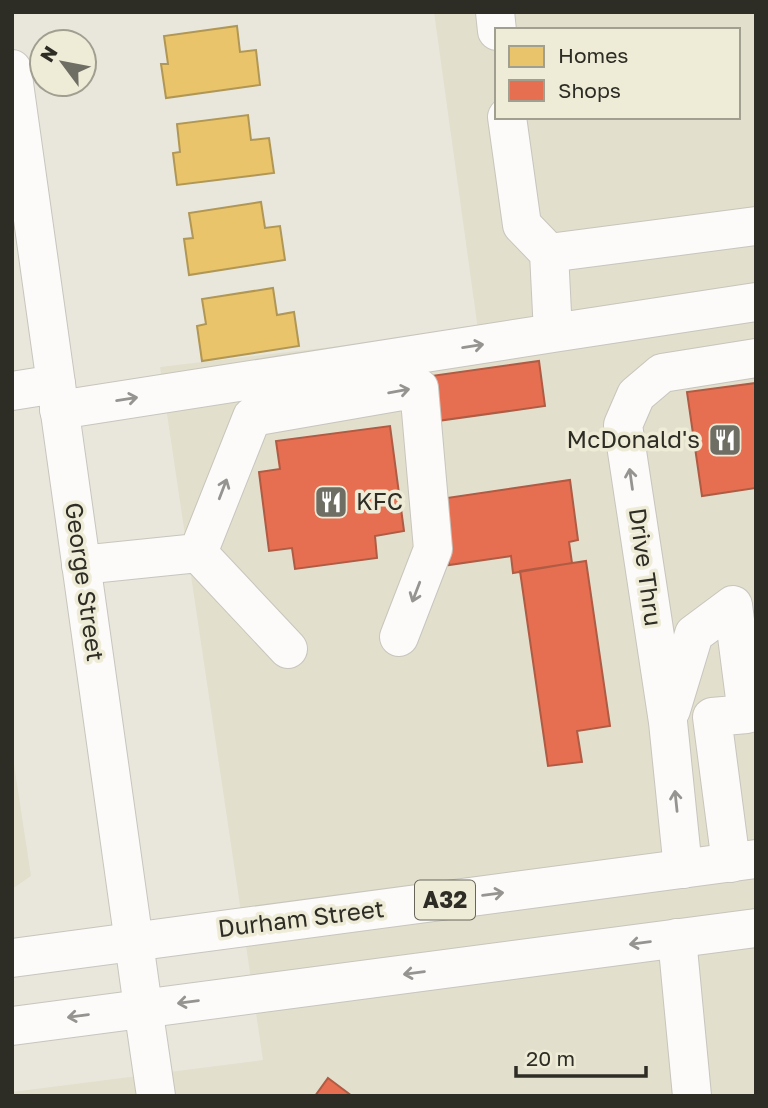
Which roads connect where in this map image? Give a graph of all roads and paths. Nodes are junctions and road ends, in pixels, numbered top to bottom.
1 (12, 69) edge
2 (507, 119) edge
3 (756, 226) edge
4 (549, 253) junction
5 (756, 302) edge
6 (553, 333) junction
7 (756, 358) edge
8 (12, 391) edge
9 (58, 397) junction
10 (198, 553) junction
11 (81, 565) junction
12 (400, 636) dead end
13 (288, 649) dead end
14 (668, 722) junction
15 (744, 861) edge
16 (683, 869) junction
17 (756, 928) edge
18 (677, 939) junction
19 (134, 941) junction
20 (12, 958) edge
21 (143, 1007) junction
22 (12, 1026) edge
23 (156, 1096) edge
24 (692, 1096) edge

1 - 9 main road, George Street
2 - 4 main road
3 - 4 main road
4 - 6 main road
5 - 6 main road
9 -> 6 main road
14 -> 7 main road, Drive Thru
8 - 9 main road
9 - 11 main road, George Street
10 - 11 main road
10 -> 12 main road
10 - 13 main road
11 - 19 main road, George Street
14 - 15 main road
16 -> 14 main road, Drive Thru
15 - 16 main road, Durham Street / A32
19 -> 16 main road, Durham Street / A32
17 - 18 main road
18 -> 21 main road
18 - 24 main road
19 - 20 main road, Durham Street / A32
19 - 21 main road, George Street
21 -> 22 main road
21 - 23 main road, George Street

